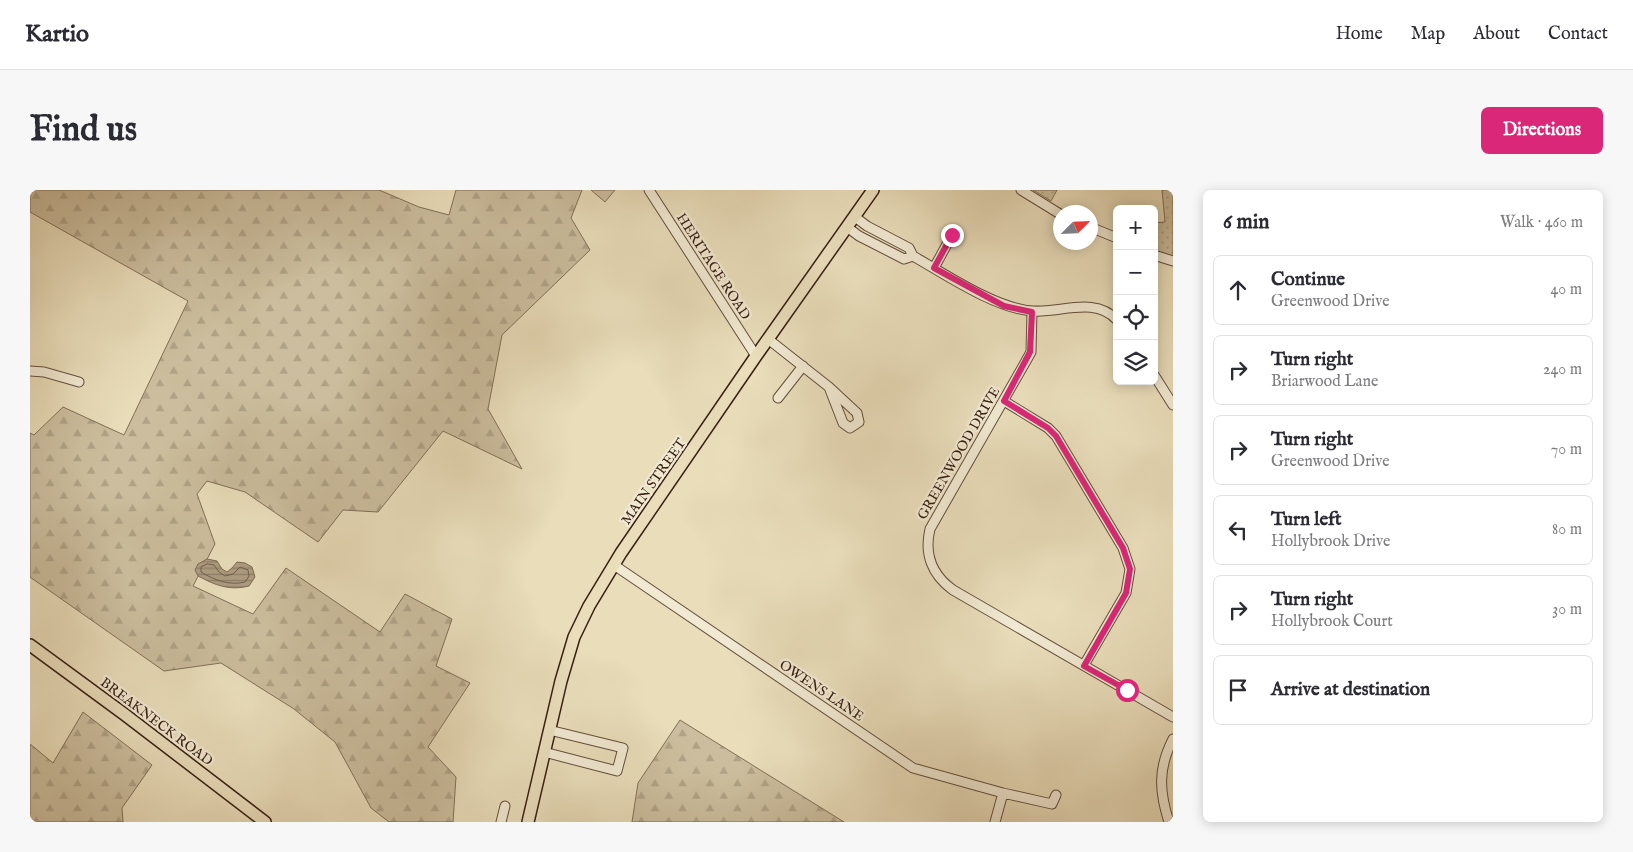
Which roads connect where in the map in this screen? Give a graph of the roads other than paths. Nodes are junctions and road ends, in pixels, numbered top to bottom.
1 (649, 190) edge
2 (873, 190) edge
3 (1021, 190) edge
4 (1053, 210) edge
5 (854, 217) junction
6 (847, 227) junction
7 (1098, 230) edge
8 (952, 235) dead end
9 (1113, 236) edge
10 (913, 256) junction
11 (1158, 256) edge
12 (1173, 262) edge
13 (934, 268) junction
14 (1032, 312) junction
15 (1113, 317) edge
16 (768, 339) junction
17 (756, 356) junction
18 (803, 366) junction
19 (30, 371) edge
20 (1158, 381) edge
21 (80, 382) dead end
22 (829, 387) dead end
23 (778, 398) dead end
24 (1004, 401) junction
25 (1173, 405) edge
26 (614, 564) junction
27 (31, 648) edge
28 (1084, 666) junction
29 (1173, 717) edge
30 (549, 730) junction
31 (1173, 739) edge
32 (544, 752) junction
33 (1003, 793) junction
34 (1056, 795) dead end
35 (505, 806) dead end
36 (265, 822) edge
37 (501, 822) edge
38 (528, 822) edge
39 (995, 822) edge
40 (1169, 822) edge

1 - 17 street, HERITAGE ROAD
2 - 5 main road, MAIN STREET
3 - 4 street
5 - 6 main road, MAIN STREET
5 - 10 street
6 - 10 street
6 - 16 main road, MAIN STREET
7 - 9 street
8 - 13 street
10 - 13 street
11 - 12 street
13 - 14 street
14 - 15 street
14 - 24 street, GREENWOOD DRIVE
16 - 17 main road, MAIN STREET
16 - 18 street
17 - 26 main road, MAIN STREET
18 - 22 street
18 - 23 street
19 - 21 street
20 - 25 street
24 - 28 street
24 - 28 street, GREENWOOD DRIVE
26 - 30 main road, MAIN STREET
26 - 33 street, OWENS LANE
27 - 36 main road, BREAKNECK ROAD
28 - 29 street, GREENWOOD DRIVE
30 - 32 main road, MAIN STREET
30 - 32 street
31 - 40 street
32 - 38 main road, MAIN STREET
33 - 34 street, OWENS LANE
33 - 39 street
35 - 37 street

